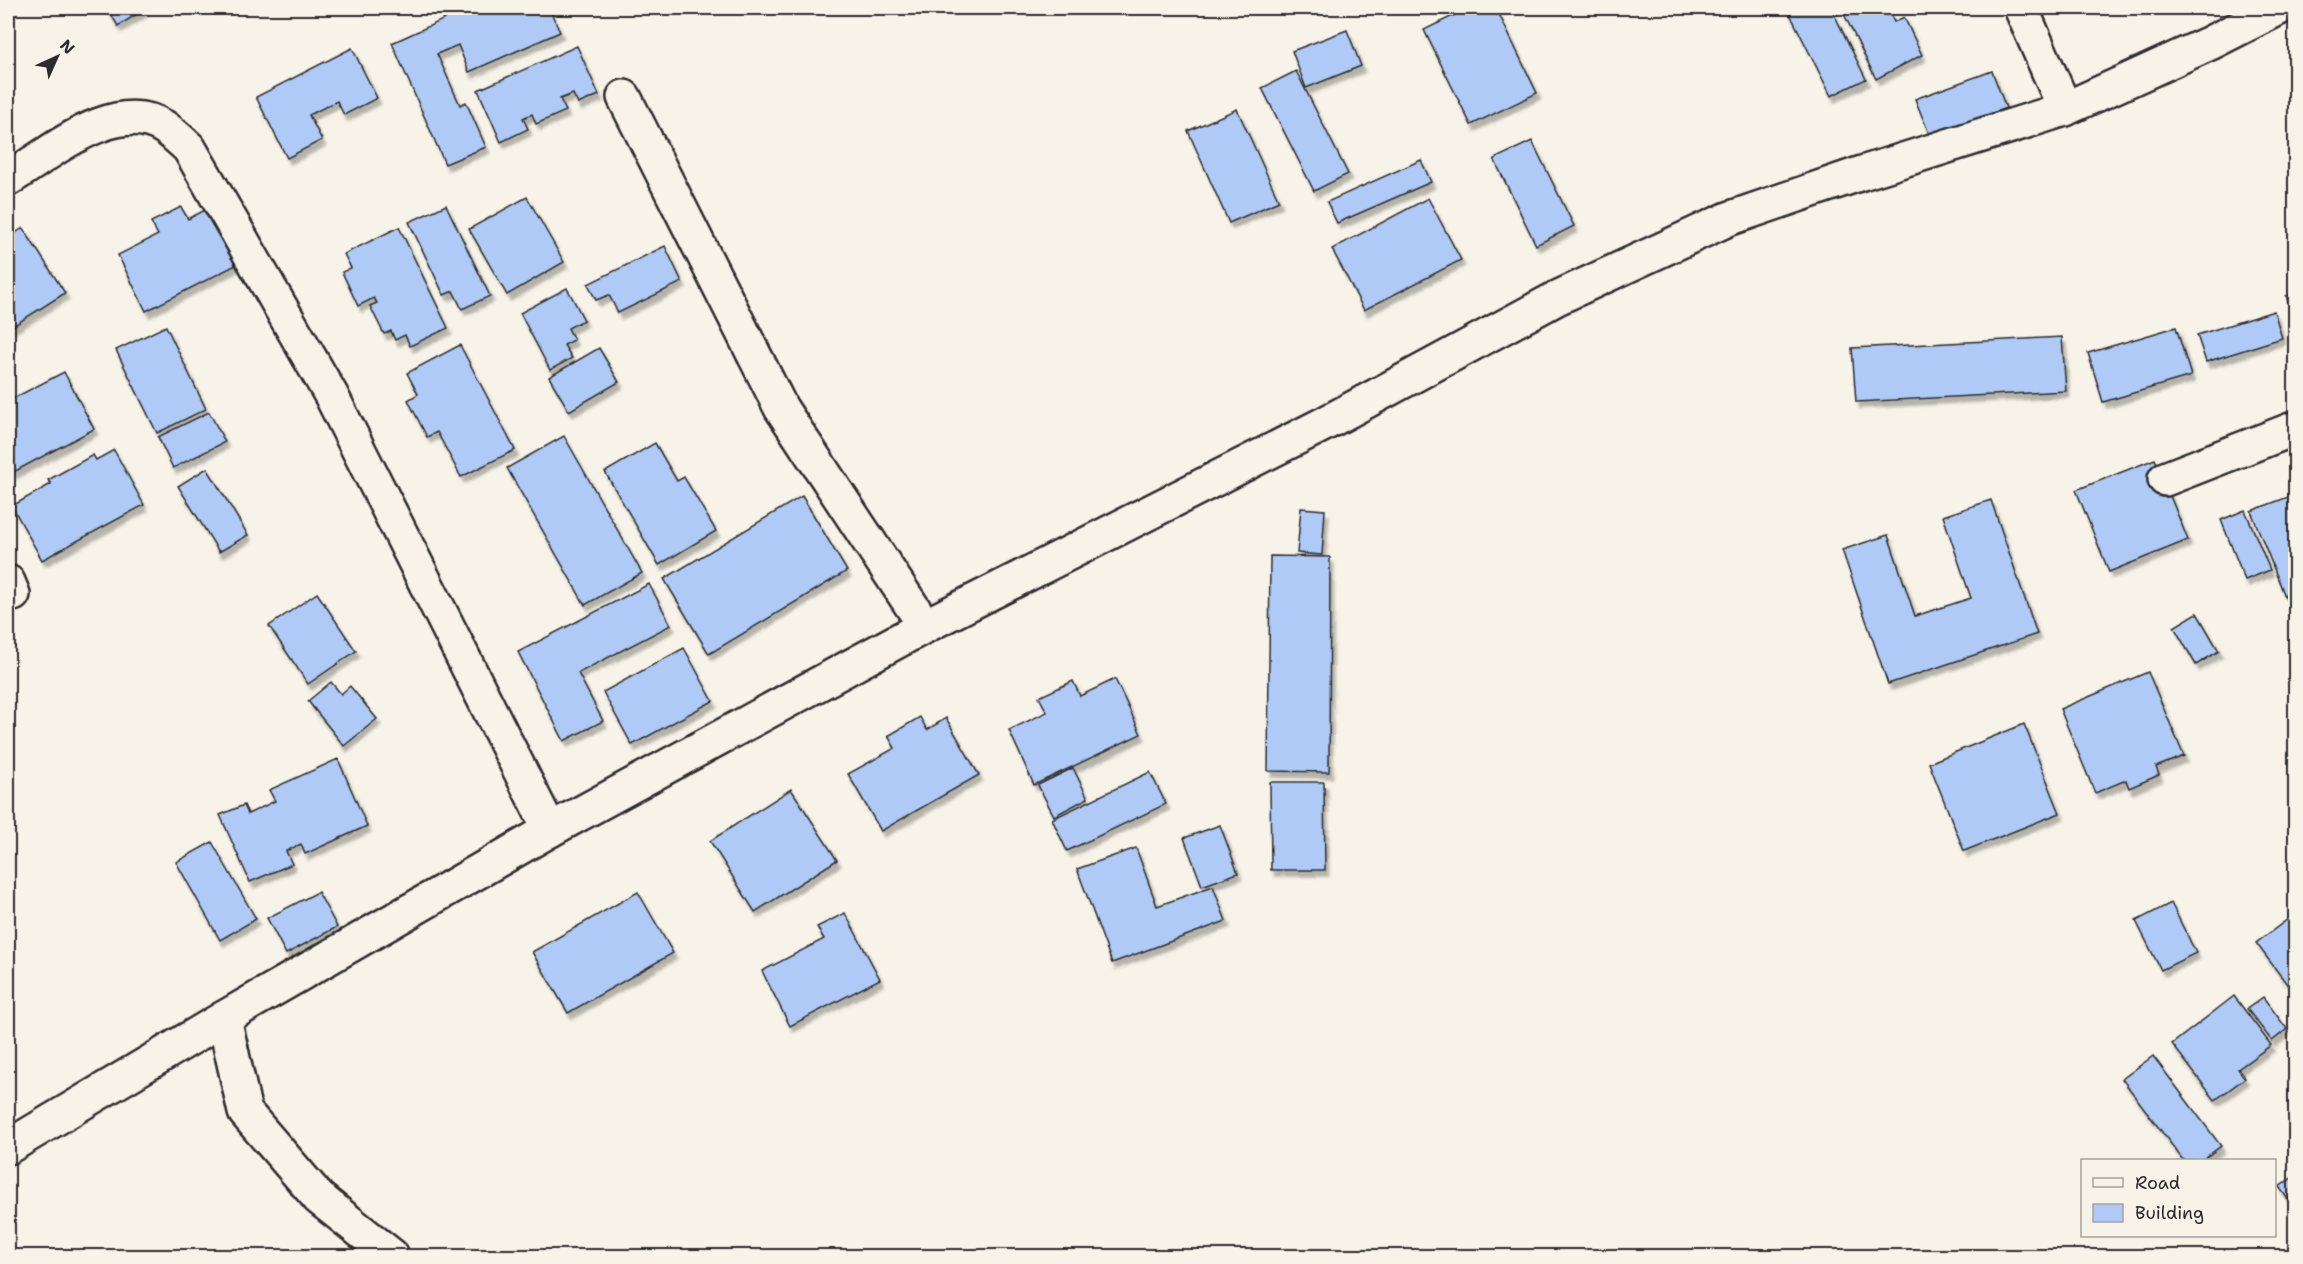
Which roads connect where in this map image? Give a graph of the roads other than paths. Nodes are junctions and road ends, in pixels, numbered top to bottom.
1 (2021, 8) edge
2 (2279, 8) edge
3 (624, 97) dead end
4 (2065, 109) junction
5 (8, 179) edge
6 (2295, 428) edge
7 (2165, 479) dead end
8 (925, 626) junction
9 (550, 830) junction
10 (224, 1018) junction
11 (8, 1147) edge
12 (392, 1257) edge

1 - 4 street
2 - 4 street
3 - 8 street
4 - 8 street
5 - 9 street
6 - 7 street
8 - 9 street
9 - 10 street
10 - 11 street
10 - 12 street

